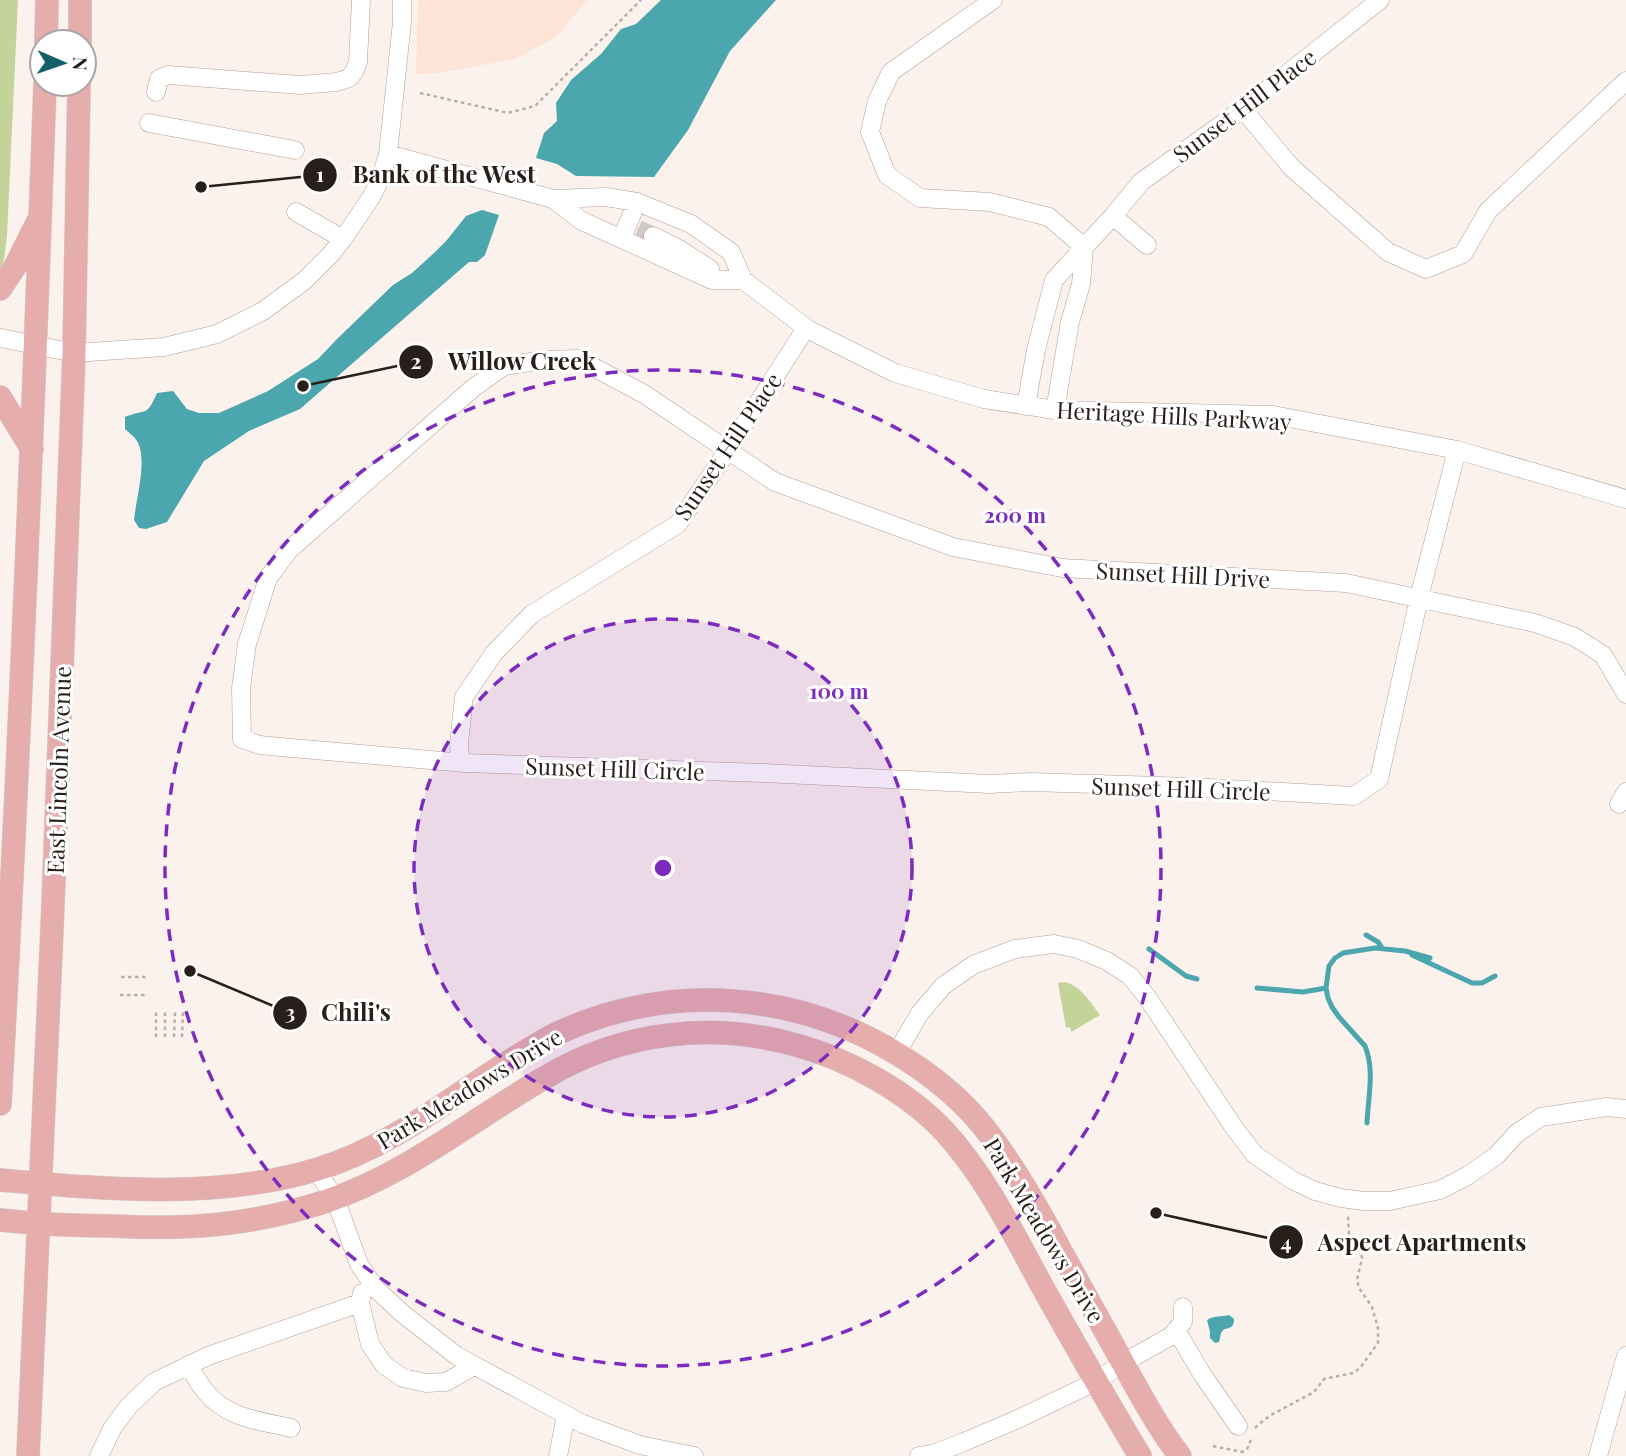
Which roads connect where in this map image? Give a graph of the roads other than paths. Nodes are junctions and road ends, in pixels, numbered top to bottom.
1 (47, 0) edge
2 (80, 0) edge
3 (361, 0) edge
4 (402, 0) edge
5 (993, 0) edge
6 (1380, 0) edge
7 (46, 28) edge
8 (80, 28) edge
9 (1626, 81) edge
10 (156, 92) dead end
11 (44, 98) edge
12 (78, 98) edge
13 (1243, 109) junction
14 (149, 122) dead end
15 (295, 150) dead end
16 (388, 154) junction
17 (553, 198) junction
18 (637, 202) junction
19 (296, 212) dead end
20 (1113, 216) junction
21 (40, 217) junction
22 (675, 218) junction
23 (641, 234) junction
24 (344, 239) junction
25 (1147, 245) dead end
26 (1084, 247) junction
27 (735, 280) junction
28 (0, 289) edge
29 (806, 328) junction
30 (0, 338) edge
31 (54, 349) junction
32 (0, 397) edge
33 (1026, 406) junction
34 (1055, 410) junction
35 (32, 449) junction
36 (728, 450) junction
37 (1457, 450) junction
38 (1626, 499) edge
39 (1419, 598) junction
40 (1626, 694) edge
41 (460, 762) junction
42 (16, 801) junction
43 (0, 912) edge
44 (896, 1054) junction
45 (0, 1104) edge
46 (1626, 1109) edge
47 (316, 1170) junction
48 (0, 1180) edge
49 (40, 1183) junction
50 (335, 1198) junction
51 (0, 1220) edge
52 (38, 1224) junction
53 (367, 1276) junction
54 (360, 1303) junction
55 (1183, 1307) dead end
56 (1176, 1330) junction
57 (1626, 1356) edge
58 (1123, 1363) junction
59 (188, 1365) junction
60 (474, 1366) junction
61 (1095, 1382) junction
62 (566, 1415) junction
63 (1238, 1426) dead end
64 (291, 1428) dead end
65 (945, 1453) edge
66 (27, 1456) edge
67 (99, 1456) edge
68 (558, 1456) edge
69 (694, 1456) edge
70 (919, 1456) edge
71 (1140, 1456) edge
72 (1180, 1456) edge
73 (1598, 1456) edge

1 - 7 main road
2 - 8 main road
3 - 10 street
4 - 16 street
5 - 26 street
6 - 13 street, Sunset Hill Place
9 - 13 street
11 - 21 main road, East Lincoln Avenue
12 - 31 main road, East Lincoln Avenue
13 - 20 street, Sunset Hill Place
14 - 15 street
16 - 17 street, Heritage Hills Parkway
16 - 24 street
17 - 18 street, Heritage Hills Parkway
17 - 23 street, Heritage Hills Parkway
18 - 22 street, Heritage Hills Parkway
18 - 23 street
19 - 24 street
20 - 25 street
20 - 26 street, Sunset Hill Place
21 - 28 main road
21 - 31 main road, East Lincoln Avenue
22 - 23 street
22 - 27 street, Heritage Hills Parkway
23 - 27 street, Heritage Hills Parkway
23 - 27 street, Heritage Hills Parkway
24 - 31 street
26 - 33 street, Sunset Hill Place
26 - 34 street
27 - 29 street, Heritage Hills Parkway
29 - 33 street, Heritage Hills Parkway
29 - 36 street, Sunset Hill Place
30 - 31 street
31 - 35 main road, East Lincoln Avenue
31 - 49 main road, East Lincoln Avenue
32 - 35 main road
33 - 34 street, Heritage Hills Parkway
34 - 37 street, Heritage Hills Parkway
35 - 42 main road, East Lincoln Avenue
36 - 39 street, Sunset Hill Drive
36 - 41 street, Sunset Hill Place
36 - 41 street, Sunset Hill Circle
37 - 38 street, Heritage Hills Parkway
37 - 39 street, Sunset Hill Circle
39 - 40 street, Sunset Hill Drive
39 - 41 street, Sunset Hill Circle
42 - 43 main road
42 - 45 main road, East Lincoln Avenue
44 - 46 street
44 - 47 main road, Park Meadows Drive
44 - 58 main road, Park Meadows Drive
47 - 49 main road, Park Meadows Drive
47 - 50 street
48 - 49 main road, Park Meadows Drive
49 - 52 main road, East Lincoln Avenue
50 - 52 main road, Park Meadows Drive
50 - 53 street
50 - 61 main road, Park Meadows Drive
51 - 52 main road, Park Meadows Drive
52 - 66 main road, East Lincoln Avenue
53 - 54 street
53 - 60 street
54 - 59 street
54 - 60 street
55 - 56 street
56 - 58 street
56 - 63 street
57 - 73 street
58 - 61 street
58 - 72 main road, Park Meadows Drive
59 - 64 street
59 - 67 street
60 - 62 street
61 - 65 street
61 - 71 main road, Park Meadows Drive
62 - 68 street
62 - 69 street
65 - 70 street

